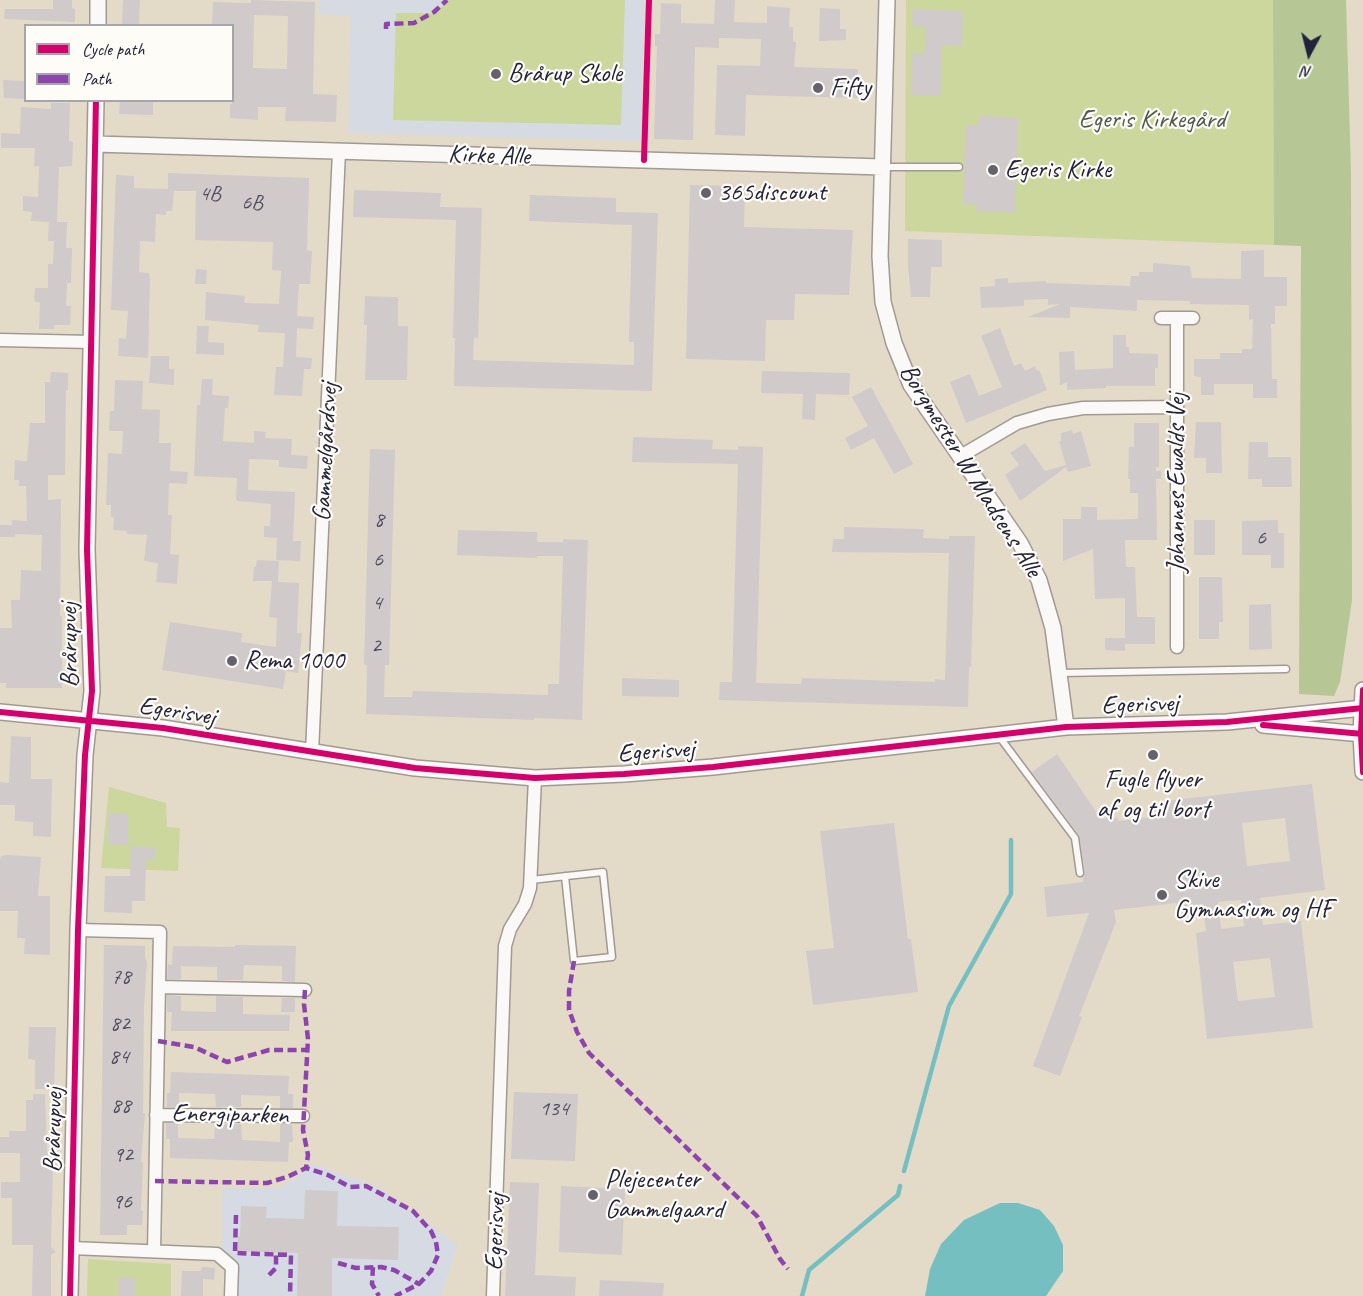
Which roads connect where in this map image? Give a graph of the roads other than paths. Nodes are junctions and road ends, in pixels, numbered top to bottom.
1 (98, 0) edge
2 (886, 0) edge
3 (98, 24) edge
4 (96, 102) edge
5 (95, 144) junction
6 (339, 151) junction
7 (883, 167) junction
8 (959, 167) dead end
9 (1161, 318) dead end
10 (1177, 318) junction
11 (1193, 318) dead end
12 (0, 340) edge
13 (91, 342) junction
14 (1177, 407) junction
15 (959, 457) junction
16 (1177, 648) dead end
17 (1286, 669) dead end
18 (1060, 673) junction
19 (1363, 690) edge
20 (1362, 708) edge
21 (0, 712) edge
22 (89, 720) junction
23 (1227, 722) junction
24 (1066, 727) junction
25 (1362, 734) edge
26 (998, 735) junction
27 (312, 753) junction
28 (1363, 772) edge
29 (535, 778) junction
30 (1080, 873) dead end
31 (565, 876) junction
32 (530, 880) junction
33 (78, 930) junction
34 (159, 987) junction
35 (306, 990) dead end
36 (156, 1114) junction
37 (303, 1116) dead end
38 (71, 1248) junction
39 (154, 1251) junction
40 (70, 1296) edge
41 (231, 1296) edge
42 (494, 1296) edge

1 - 3 street
2 - 7 street, Borgmester W Madsens Alle
4 - 5 street, Brårupvej
5 - 6 street, Kirke Alle
5 - 13 street, Brårupvej
6 - 7 street, Kirke Alle
6 - 27 street, Gammelgårdsvej
7 - 8 lane
7 - 15 street, Borgmester W Madsens Alle
9 - 10 street
10 - 11 street
10 - 14 street, Johannes Ewalds Vej
12 - 13 street
13 - 22 street, Brårupvej
14 - 15 street
14 - 16 street, Johannes Ewalds Vej
15 - 18 street, Borgmester W Madsens Alle
17 - 18 lane
18 - 24 street, Borgmester W Madsens Alle
19 - 20 street
20 - 23 street, Egerisvej
20 - 25 street
21 - 22 street, Egerisvej
22 - 27 street, Egerisvej
22 - 33 street, Brårupvej
23 - 24 street, Egerisvej
23 - 25 street, Egerisvej
24 - 26 street, Egerisvej
25 - 28 street
26 - 29 street, Egerisvej
26 - 30 lane
27 - 29 street, Egerisvej
29 - 32 street, Egerisvej
31 - 31 lane
31 - 32 lane
32 - 42 street, Egerisvej
33 - 34 street, Energiparken
33 - 38 street, Brårupvej
34 - 35 street
34 - 36 street, Energiparken
36 - 37 street, Energiparken
36 - 39 street, Energiparken
38 - 39 street
38 - 40 street, Brårupvej
39 - 41 street

